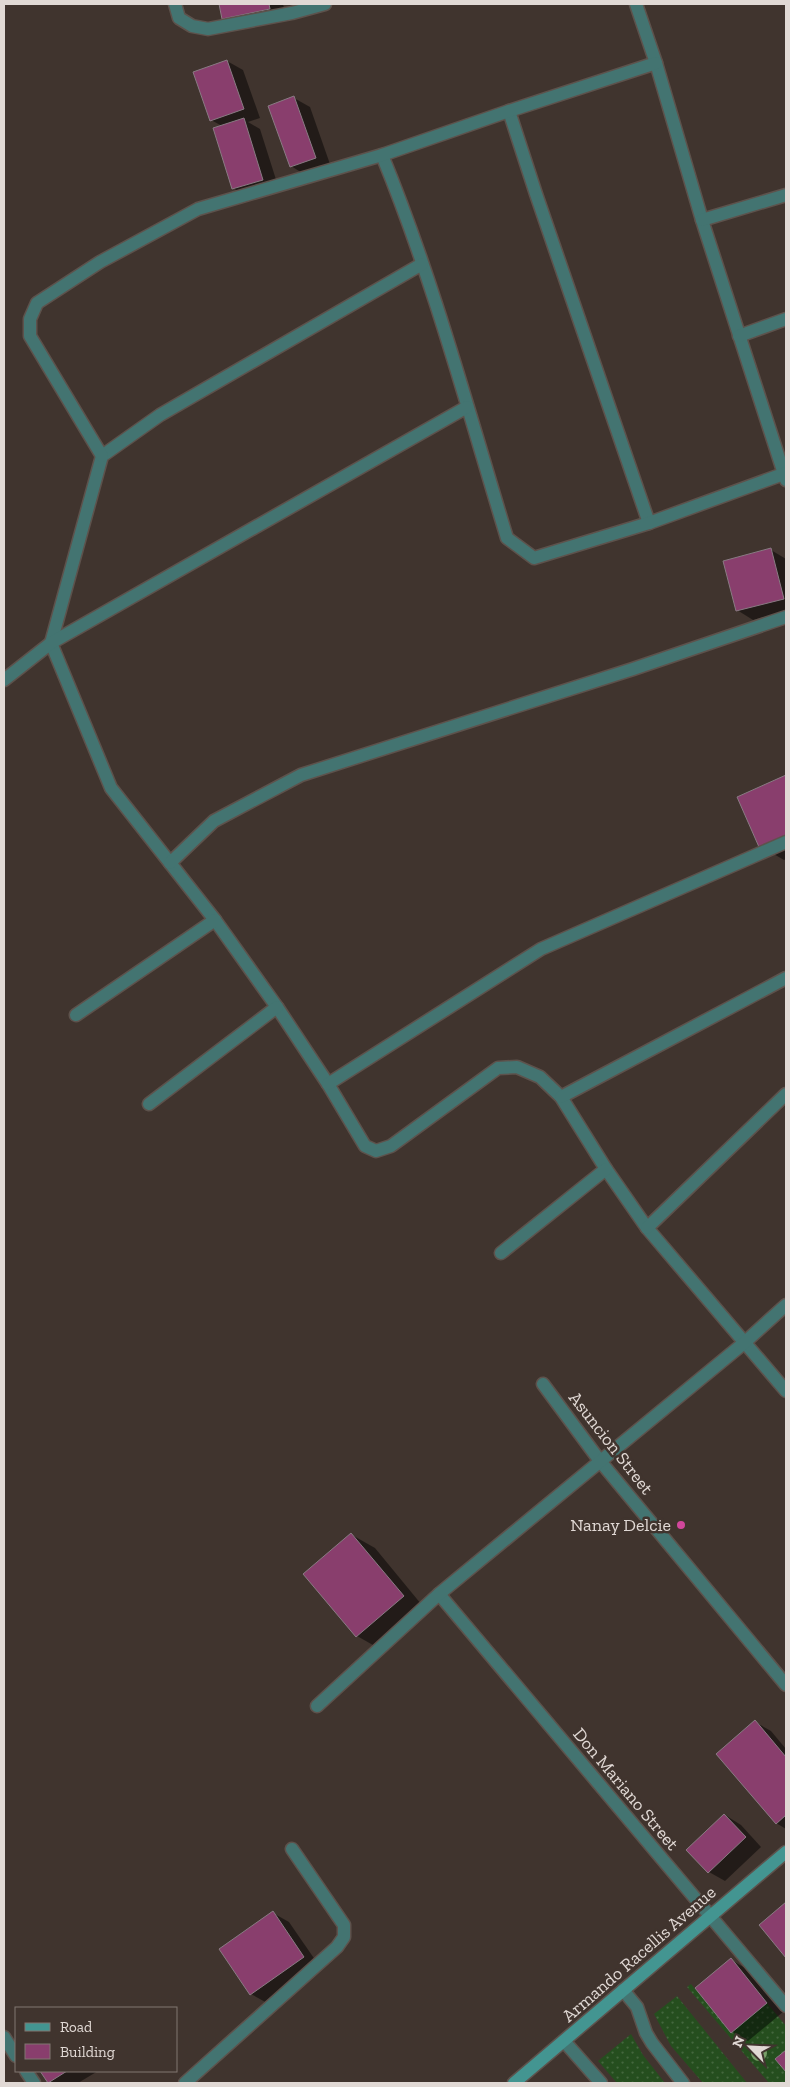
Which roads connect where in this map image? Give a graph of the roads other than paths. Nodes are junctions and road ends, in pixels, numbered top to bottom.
1 (175, 4) edge
2 (325, 4) edge
3 (636, 4) edge
4 (291, 8) edge
5 (656, 63) junction
6 (509, 111) junction
7 (382, 156) junction
8 (786, 195) edge
9 (702, 220) junction
10 (422, 264) junction
11 (786, 319) edge
12 (739, 336) junction
13 (467, 407) junction
14 (102, 456) junction
15 (786, 476) edge
16 (649, 523) junction
17 (786, 617) edge
18 (51, 643) junction
19 (4, 680) edge
20 (786, 842) edge
21 (170, 863) junction
22 (215, 920) junction
23 (786, 978) edge
24 (277, 1007) junction
25 (76, 1015) dead end
26 (328, 1084) junction
27 (786, 1094) edge
28 (561, 1097) junction
29 (149, 1104) dead end
30 (606, 1169) junction
31 (647, 1228) junction
32 (501, 1253) dead end
33 (786, 1305) edge
34 (744, 1343) junction
35 (543, 1384) dead end
36 (786, 1391) edge
37 (600, 1461) junction
38 (439, 1594) junction
39 (786, 1685) edge
40 (317, 1706) dead end
41 (292, 1850) dead end
42 (786, 1852) edge
43 (710, 1916) junction
44 (623, 1990) junction
45 (786, 2006) edge
46 (4, 2037) edge
47 (564, 2041) junction
48 (15, 2054) edge
49 (27, 2072) edge
50 (34, 2083) edge
51 (185, 2083) edge
52 (514, 2083) edge
53 (600, 2083) edge
54 (683, 2083) edge

1 - 4 street
2 - 4 street
3 - 5 street
5 - 6 street
5 - 9 street
6 - 7 street
6 - 16 street
7 - 10 street
7 - 14 street
8 - 9 street
9 - 12 street
10 - 13 street
10 - 14 street
11 - 12 street
12 - 15 street
13 - 16 street
13 - 18 street
14 - 18 street
15 - 16 street
17 - 21 street
18 - 19 street
18 - 21 street
20 - 26 street
21 - 22 street
22 - 24 street
22 - 25 street
23 - 28 street
24 - 26 street
24 - 29 street
26 - 28 street
27 - 31 street
28 - 30 street
30 - 31 street
30 - 32 street
31 - 34 street
33 - 34 street
34 - 36 street
34 - 37 street
35 - 37 street, Asuncion Street
37 - 38 street
37 - 39 street, Asuncion Street
38 - 40 street
38 - 43 street, Don Mariano Street
41 - 51 street
42 - 43 main road, Armando Racellis Avenue
43 - 44 main road, Armando Racellis Avenue
43 - 45 street, Don Mariano Street
44 - 47 main road, Armando Racellis Avenue
44 - 54 street
46 - 48 street
47 - 52 main road, Armando Racellis Avenue
47 - 53 street
49 - 50 street

